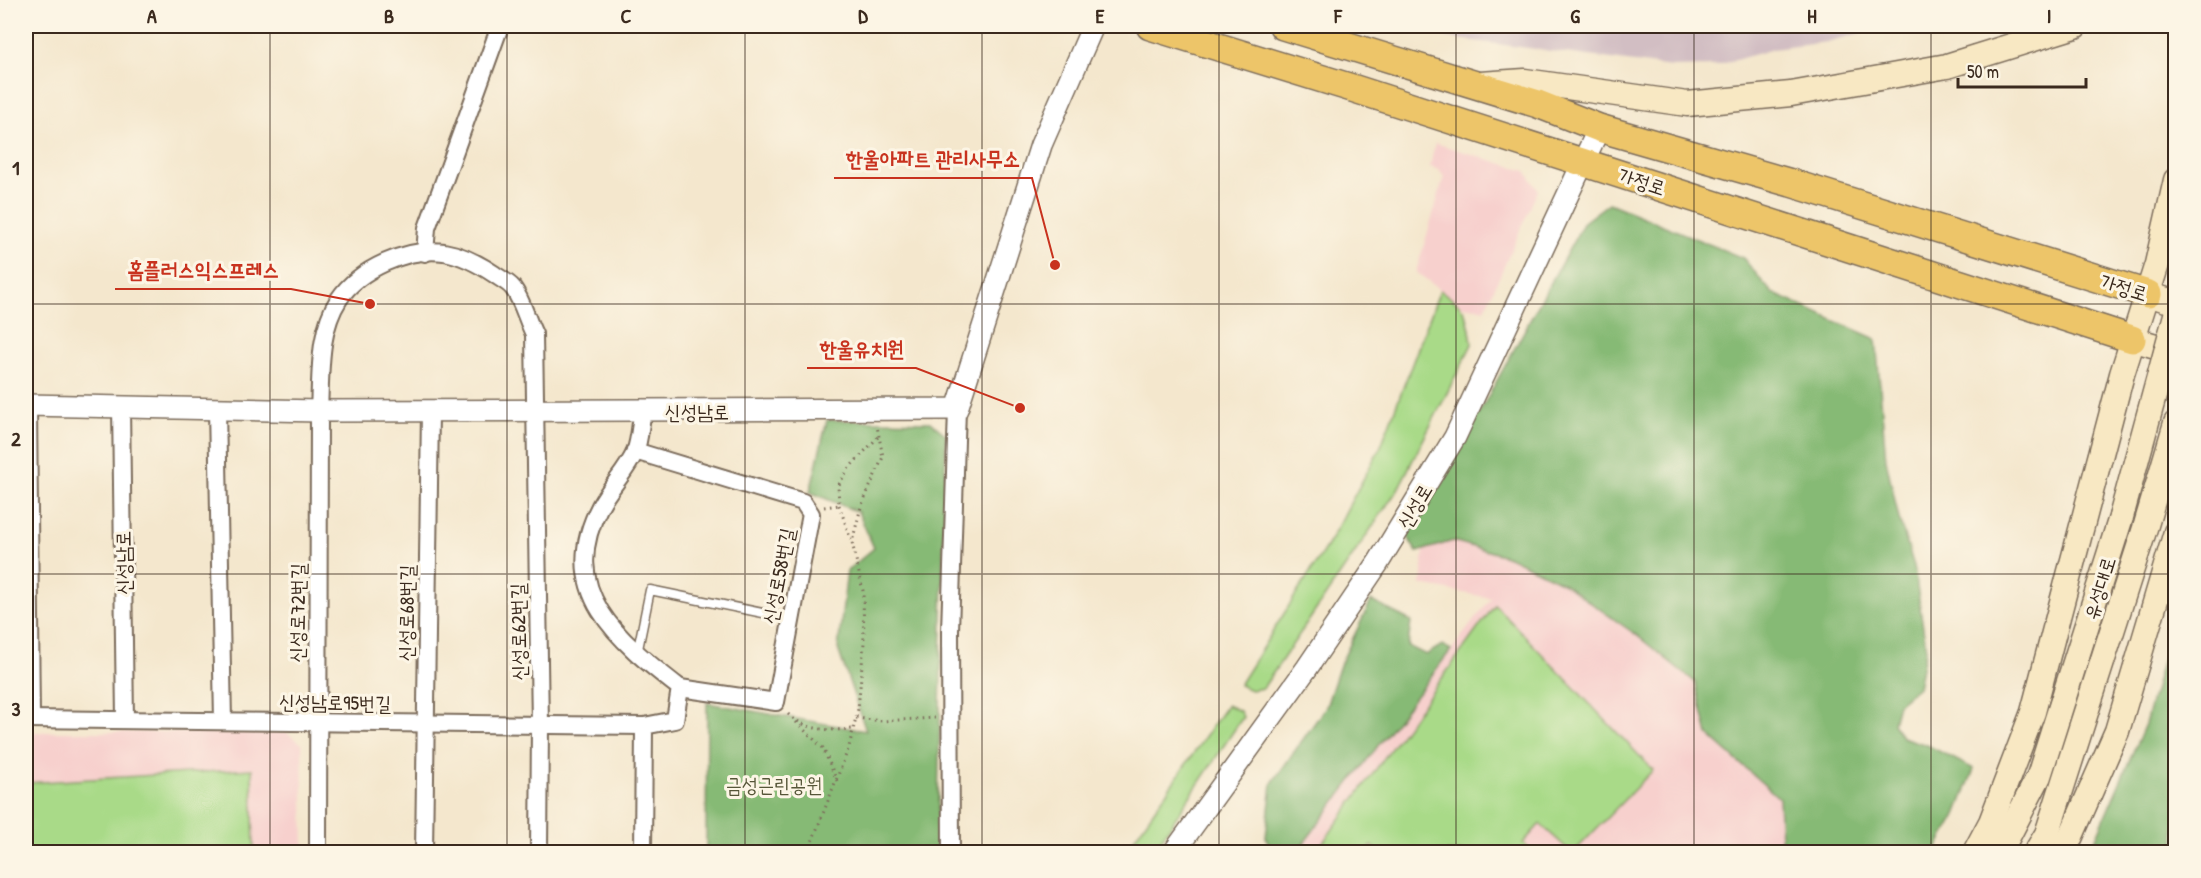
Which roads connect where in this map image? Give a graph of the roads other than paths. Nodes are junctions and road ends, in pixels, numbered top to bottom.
1 (500, 26) edge
2 (1093, 26) edge
3 (1150, 26) edge
4 (1282, 26) edge
5 (2075, 26) edge
6 (1469, 84) junction
7 (1599, 128) junction
8 (1583, 162) junction
9 (2175, 180) edge
10 (425, 254) junction
11 (2148, 294) junction
12 (2175, 303) edge
13 (2175, 315) edge
14 (2132, 339) junction
15 (2175, 351) edge
16 (27, 405) edge
17 (121, 405) junction
18 (217, 408) junction
19 (957, 409) junction
20 (319, 411) junction
21 (430, 411) junction
22 (536, 411) junction
23 (643, 411) junction
24 (2175, 423) edge
25 (635, 451) junction
26 (2175, 532) edge
27 (792, 619) junction
28 (636, 654) junction
29 (680, 688) junction
30 (28, 719) edge
31 (125, 720) junction
32 (223, 721) junction
33 (316, 723) junction
34 (426, 723) junction
35 (540, 725) junction
36 (644, 726) junction
37 (318, 852) edge
38 (424, 852) edge
39 (539, 852) edge
40 (643, 852) edge
41 (951, 852) edge
42 (1174, 852) edge
43 (1975, 852) edge
44 (2000, 852) edge
45 (2037, 852) edge
46 (2064, 852) edge

1 - 10 street
2 - 19 street
3 - 8 main road, 가정로
4 - 6 main road, 가정로
5 - 6 main road
6 - 7 main road, 가정로
7 - 8 street, 신성로
7 - 11 main road, 가정로
8 - 14 main road, 가정로
8 - 42 street, 신성로
9 - 11 main road
10 - 20 street
10 - 22 street
11 - 12 main road, 가정로
11 - 14 main road
13 - 44 main road, 유성대로, bridge
14 - 15 main road
14 - 43 main road
16 - 17 street
16 - 30 street
17 - 18 street
17 - 31 street, 신성남로
18 - 20 street
18 - 32 street
19 - 23 street, 신성남로
19 - 41 street
20 - 21 street, 신성남로
20 - 33 street, 신성로72번길
21 - 22 street, 신성남로
21 - 34 street, 신성로68번길
22 - 23 street, 신성남로
22 - 35 street, 신성로62번길
23 - 25 street
24 - 45 main road, 유성대로
25 - 27 street, 신성로58번길
25 - 28 street
26 - 46 main road
27 - 28 lane
27 - 29 street, 신성로58번길
28 - 29 street
29 - 36 street
30 - 31 street, 신성남로95번길
31 - 32 street, 신성남로95번길
32 - 33 street, 신성남로95번길
33 - 34 street, 신성남로95번길
33 - 37 street, 신성로72번길
34 - 35 street, 신성남로95번길
34 - 38 street, 신성로68번길
35 - 36 street, 신성남로95번길
35 - 39 street, 신성로62번길
36 - 40 street

